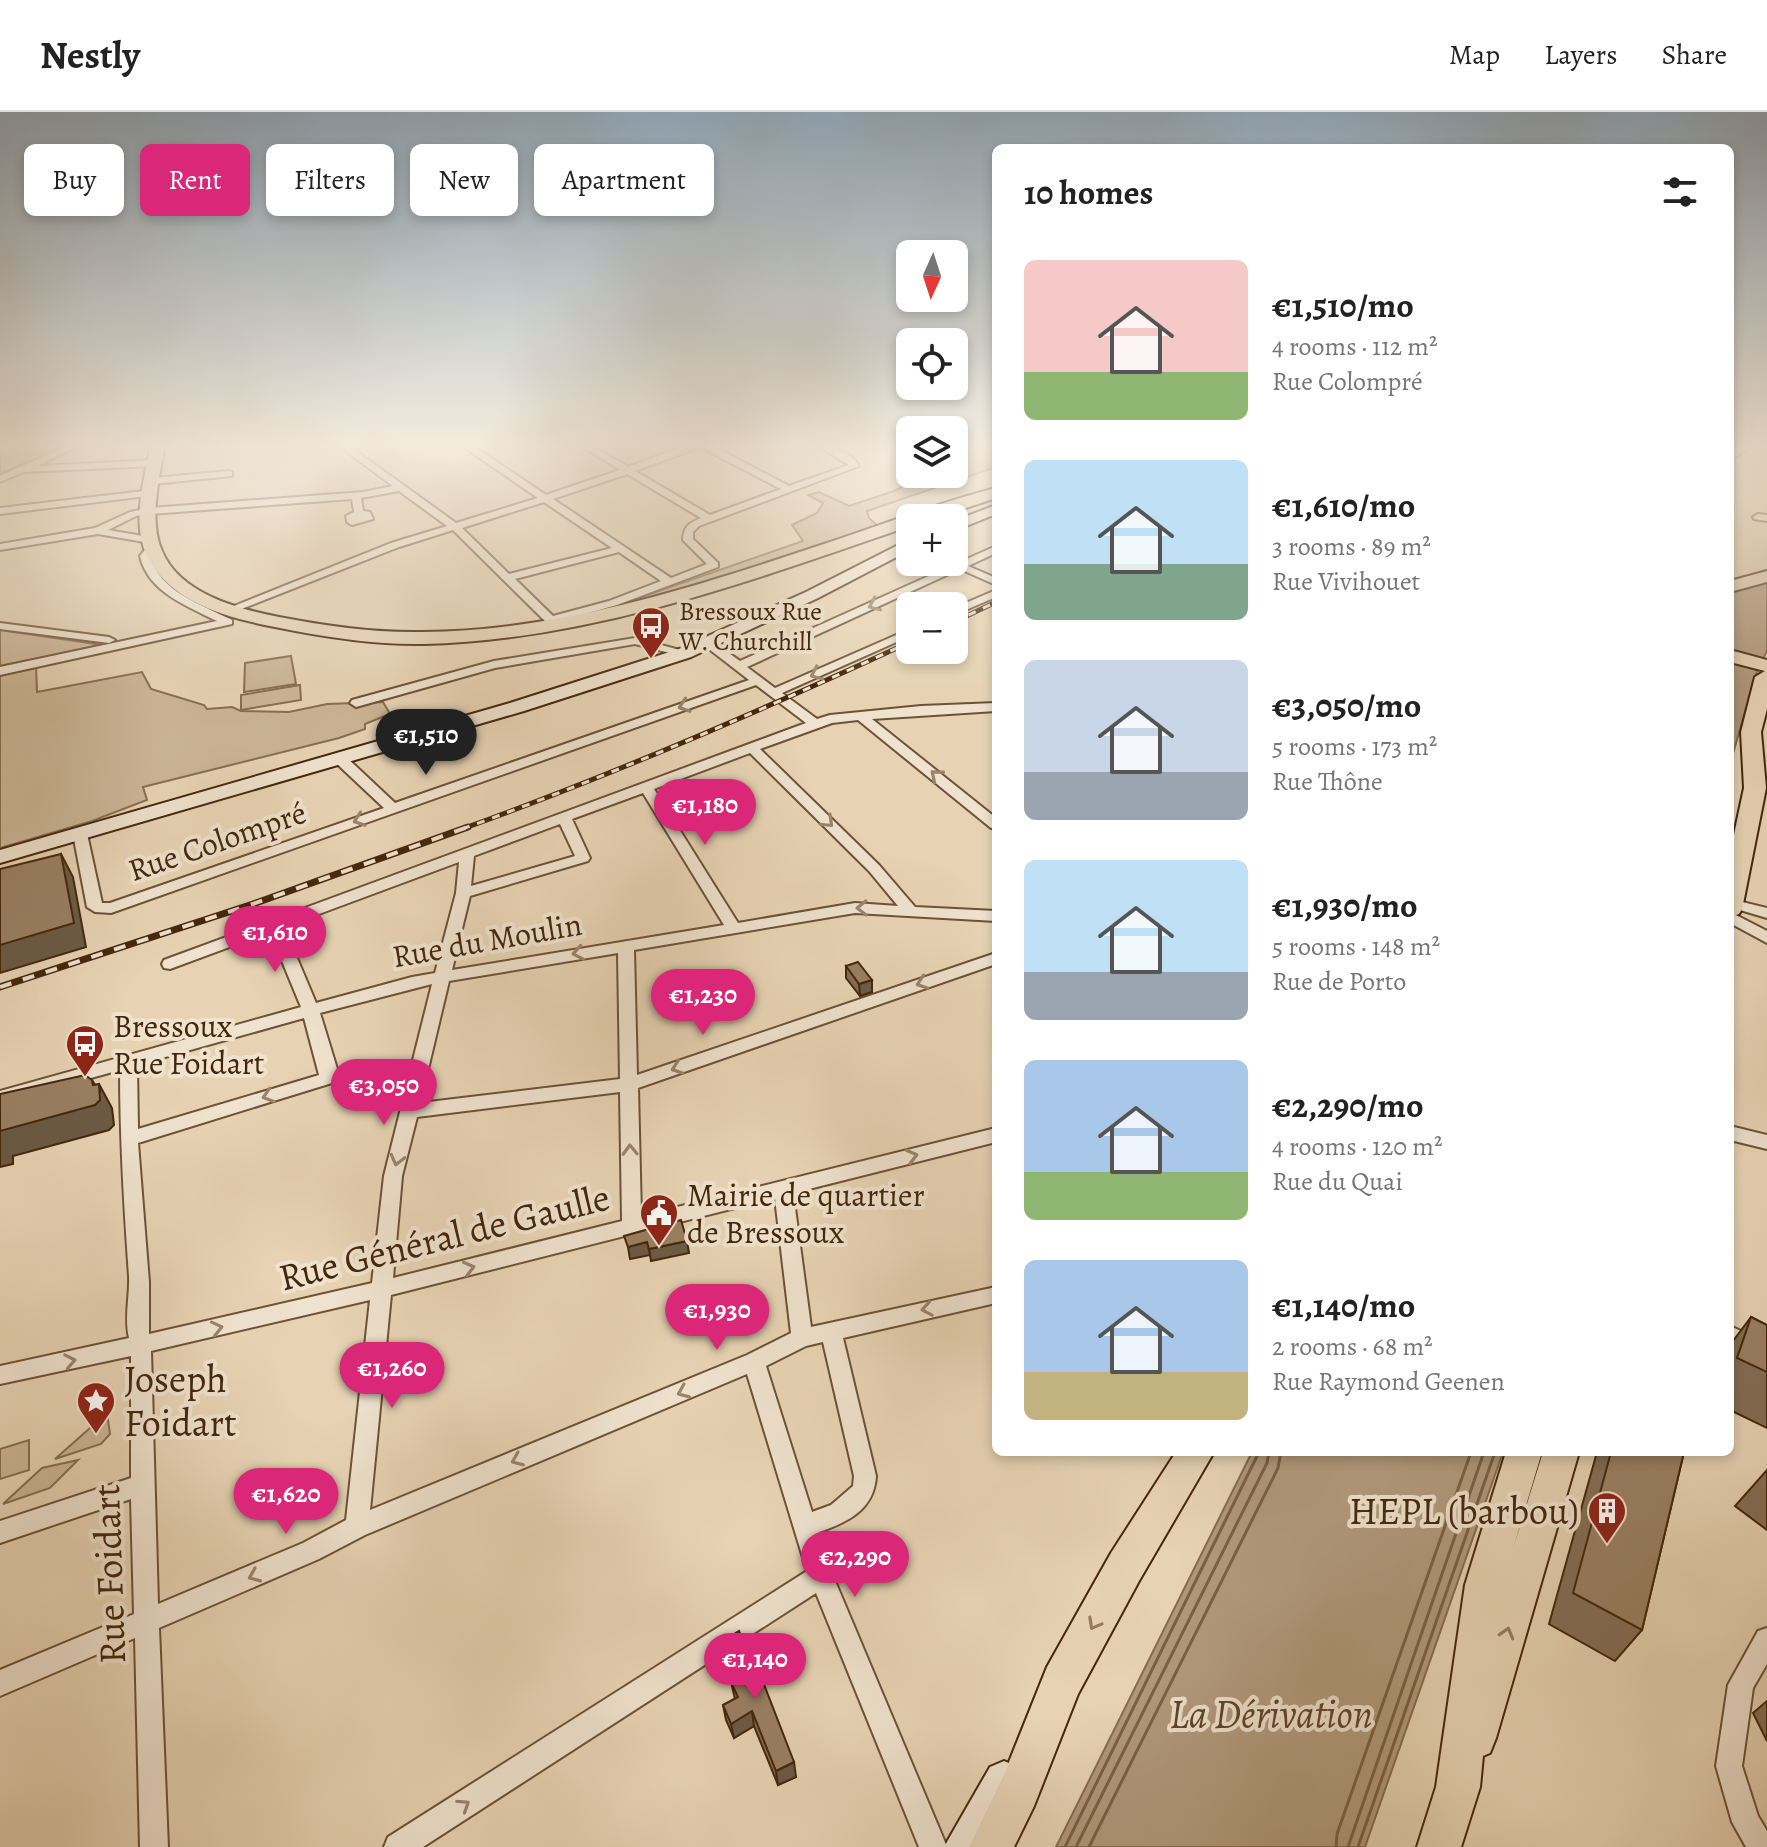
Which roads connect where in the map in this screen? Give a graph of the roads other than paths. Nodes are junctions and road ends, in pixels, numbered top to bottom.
1 (112, 524) edge
2 (150, 524) edge
3 (457, 524) edge
4 (584, 524) edge
5 (698, 524) edge
6 (453, 525) junction
7 (896, 525) edge
8 (98, 531) junction
9 (25, 543) junction
10 (151, 545) junction
11 (0, 547) edge
12 (620, 549) junction
13 (992, 550) edge
14 (896, 551) edge
15 (0, 556) edge
16 (968, 560) edge
17 (968, 569) edge
18 (930, 576) edge
19 (1765, 577) edge
20 (505, 578) junction
21 (992, 580) edge
22 (670, 582) junction
23 (1734, 583) edge
24 (992, 595) edge
25 (968, 606) edge
26 (229, 616) junction
27 (551, 624) junction
28 (0, 626) edge
29 (896, 638) edge
30 (126, 643) junction
31 (709, 644) junction
32 (685, 653) junction
33 (480, 656) dead end
34 (1734, 657) edge
35 (511, 661) junction
36 (739, 666) junction
37 (1764, 668) edge
38 (0, 671) edge
39 (757, 681) junction
40 (773, 693) junction
41 (356, 703) dead end
42 (992, 707) edge
43 (861, 716) junction
44 (815, 724) junction
45 (1767, 740) edge
46 (752, 748) junction
47 (340, 759) junction
48 (1759, 785) edge
49 (646, 787) junction
50 (392, 808) junction
51 (564, 817) junction
52 (992, 822) edge
53 (80, 834) junction
54 (467, 853) junction
55 (0, 857) edge
56 (463, 893) junction
57 (1734, 897) edge
58 (909, 909) junction
59 (1734, 910) edge
60 (1734, 912) edge
61 (1767, 913) edge
62 (992, 916) edge
63 (275, 925) junction
64 (733, 927) junction
65 (1767, 938) edge
66 (626, 945) junction
67 (992, 959) edge
68 (170, 964) dead end
69 (444, 976) junction
70 (310, 1009) junction
71 (128, 1060) junction
72 (627, 1085) junction
73 (0, 1097) edge
74 (409, 1111) junction
75 (1734, 1134) edge
76 (992, 1136) edge
77 (129, 1139) junction
78 (1767, 1142) edge
79 (783, 1190) junction
80 (632, 1228) junction
81 (382, 1288) junction
82 (992, 1296) edge
83 (831, 1331) junction
84 (1734, 1337) edge
85 (802, 1338) junction
86 (141, 1346) junction
87 (1767, 1353) edge
88 (754, 1362) junction
89 (0, 1375) edge
90 (1179, 1456) edge
91 (1194, 1456) edge
92 (1523, 1456) edge
93 (1560, 1456) edge
94 (142, 1485) junction
95 (806, 1525) junction
96 (357, 1527) junction
97 (0, 1532) edge
98 (1125, 1567) junction
99 (821, 1576) junction
100 (146, 1622) junction
101 (1767, 1640) edge
102 (1062, 1682) junction
103 (0, 1683) edge
104 (1458, 1787) junction
105 (154, 1847) edge
106 (398, 1847) edge
107 (933, 1847) edge
108 (965, 1847) edge
109 (991, 1847) edge
110 (1439, 1847) edge
111 (1761, 1847) edge

1 - 8 street
2 - 10 main road
3 - 6 street
4 - 12 street
5 - 22 street
6 - 20 street
6 - 26 street
7 - 27 main road
8 - 9 street
8 - 10 street
9 - 11 street
9 - 15 street
10 - 26 main road
12 - 20 street
12 - 22 street
13 - 16 street
14 - 31 main road
17 - 21 street
18 -> 36 street
19 - 23 main road
20 - 27 street
22 - 27 street
24 - 25 street
26 - 27 main road
26 - 30 street
28 - 30 street
29 -> 40 street
30 - 38 street
31 - 32 main road
31 - 36 street
32 - 35 street
32 - 47 main road
33 - 35 street
34 - 37 main road
35 - 41 street
36 - 39 street
37 - 48 main road
39 - 40 street
39 -> 50 street, Rue Colompré
40 - 44 street
42 - 43 street
43 - 44 street
52 -> 43 street
44 - 46 street
45 - 48 main road
46 - 49 street
46 -> 58 street
47 - 50 street
47 - 53 main road
48 - 57 main road
49 - 51 street
49 - 64 street
50 -> 53 street, Rue Colompré
51 - 54 street
51 - 56 street
53 - 55 main road
54 - 56 street
54 - 63 street
56 - 69 street
58 - 62 street, Rue du Moulin
58 -> 64 street, Rue du Moulin
59 - 61 street
60 - 65 street
63 - 68 street
63 - 70 street
64 - 66 street, Rue du Moulin
66 -> 69 street, Rue du Moulin
66 - 72 street
67 -> 72 street
69 - 70 street, Rue du Moulin
69 - 74 street
70 - 71 street, Rue du Moulin
70 -> 77 street
71 - 73 street, Rue du Moulin
71 - 77 street, Rue Foidart
72 - 74 street
80 -> 72 street
74 -> 81 street
75 - 78 street
79 -> 76 street, Rue Général de Gaulle
77 - 86 street, Rue Foidart
79 - 80 street, Rue Général de Gaulle
79 - 85 street
81 -> 80 street, Rue Général de Gaulle
86 -> 81 street, Rue Général de Gaulle
81 - 96 street
82 -> 83 street
83 - 85 street
83 - 95 street
84 - 87 street
85 - 88 street
89 -> 86 street, Rue Général de Gaulle
86 - 94 street, Rue Foidart
88 - 95 street
88 -> 96 street
90 - 98 main road
91 - 98 main road
92 - 104 main road
104 -> 93 main road
94 - 97 street
94 - 100 street, Rue Foidart
95 - 99 street
96 -> 100 street
98 -> 102 main road
106 -> 99 street
99 - 107 street
100 - 103 street
100 - 105 street, Rue Foidart
101 - 111 street
102 - 108 main road
102 - 109 main road
104 - 110 main road

